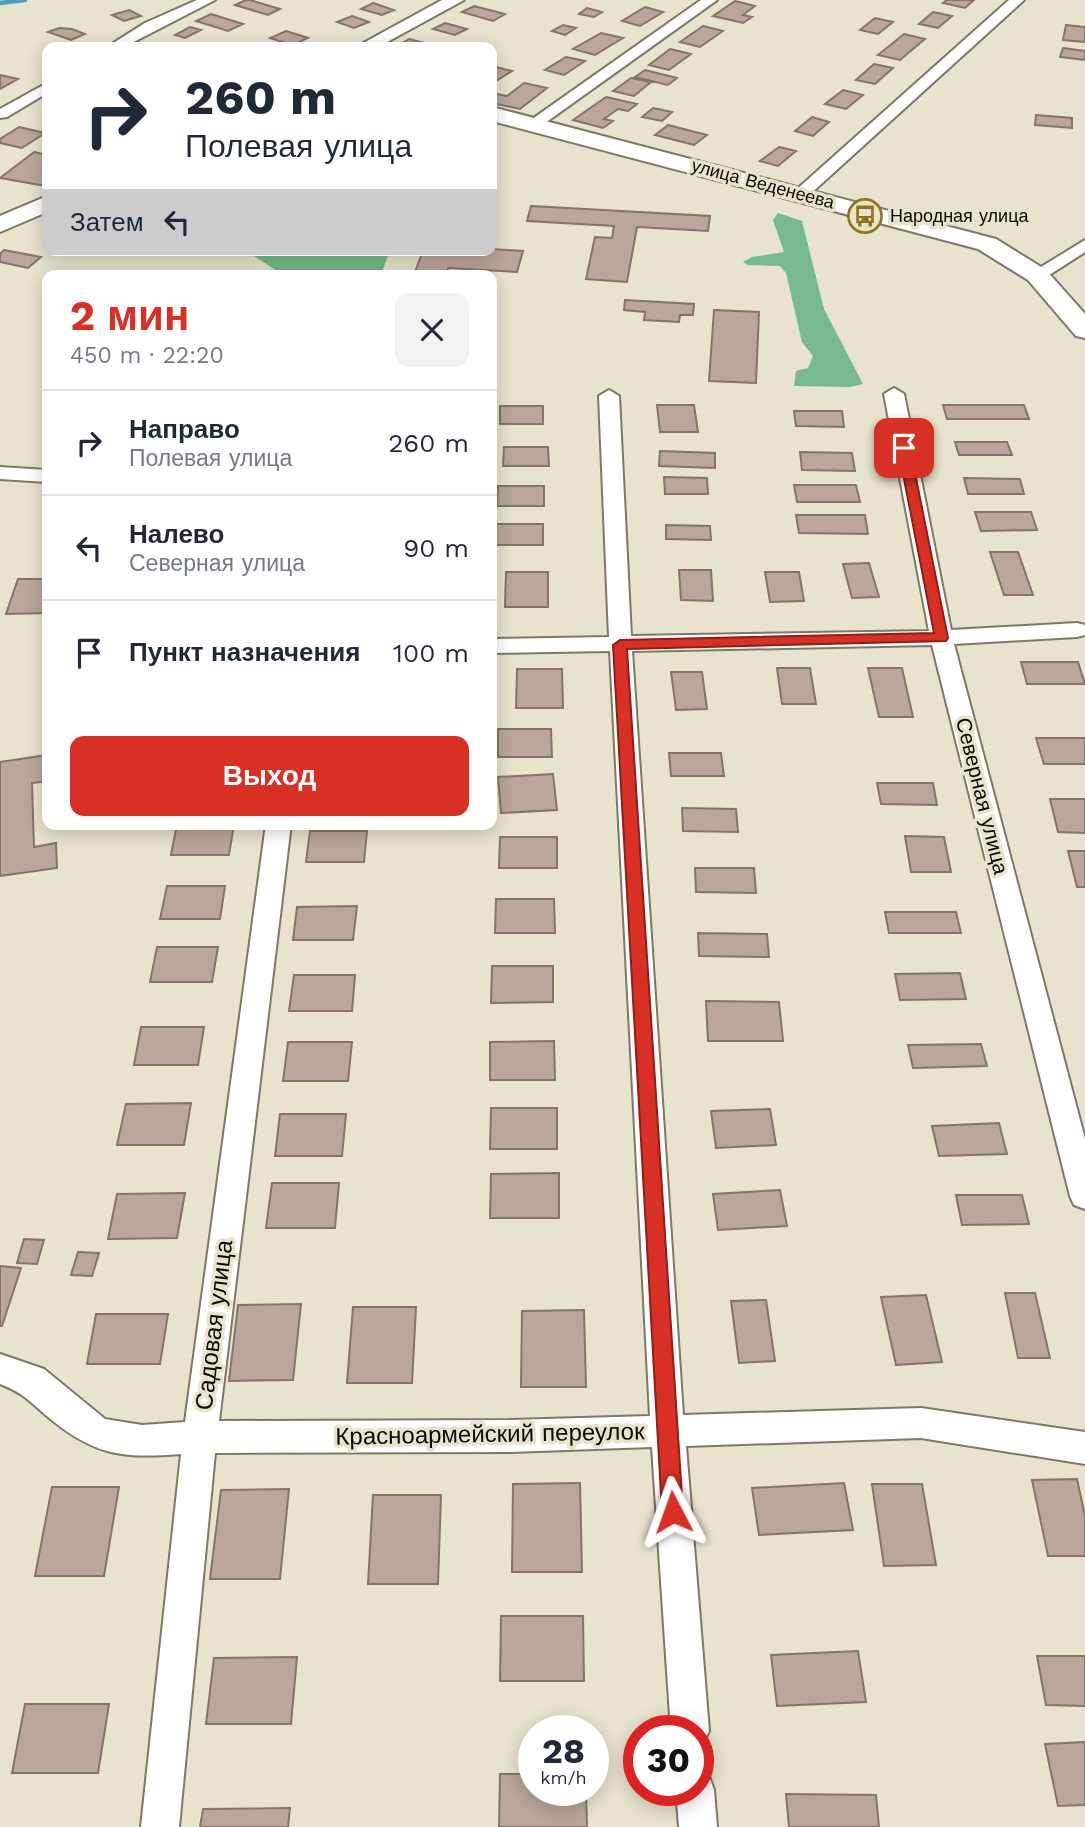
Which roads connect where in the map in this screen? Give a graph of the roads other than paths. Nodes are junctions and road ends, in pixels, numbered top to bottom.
1 (208, 0) edge
2 (455, 0) edge
3 (710, 0) edge
4 (1017, 0) edge
5 (123, 42) edge
6 (375, 42) edge
7 (42, 90) edge
8 (2, 114) dead end
9 (497, 115) edge
10 (533, 125) junction
11 (802, 193) junction
12 (42, 204) edge
13 (0, 225) edge
14 (1085, 244) edge
15 (1037, 275) junction
16 (1085, 330) edge
17 (894, 394) dead end
18 (609, 396) dead end
19 (0, 473) edge
20 (42, 476) edge
21 (1077, 630) dead end
22 (941, 638) junction
23 (620, 645) junction
24 (497, 646) edge
25 (278, 830) edge
26 (1085, 1196) edge
27 (0, 1369) edge
28 (666, 1430) junction
29 (200, 1437) junction
30 (1085, 1448) edge
31 (689, 1715) edge
32 (696, 1806) edge
33 (160, 1827) edge
34 (698, 1827) edge

1 - 5 street
2 - 6 street
3 - 10 street
4 - 11 street
7 - 8 street
9 - 10 main road, улица Веденеева
10 - 11 main road, улица Веденеева
11 - 15 main road, улица Веденеева
12 - 13 main road
14 - 15 street
15 - 16 main road, улица Веденеева
17 - 22 street, Северная улица
18 - 23 street
19 - 20 street
21 - 22 street
22 - 23 street
22 - 26 street, Северная улица
23 - 24 street
23 - 28 street
25 - 29 street, Садовая улица
27 - 29 street, Красноармейский переулок
28 - 29 street, Красноармейский переулок
28 - 30 street, Красноармейский переулок
28 - 31 street
29 - 33 street, Садовая улица
32 - 34 street

